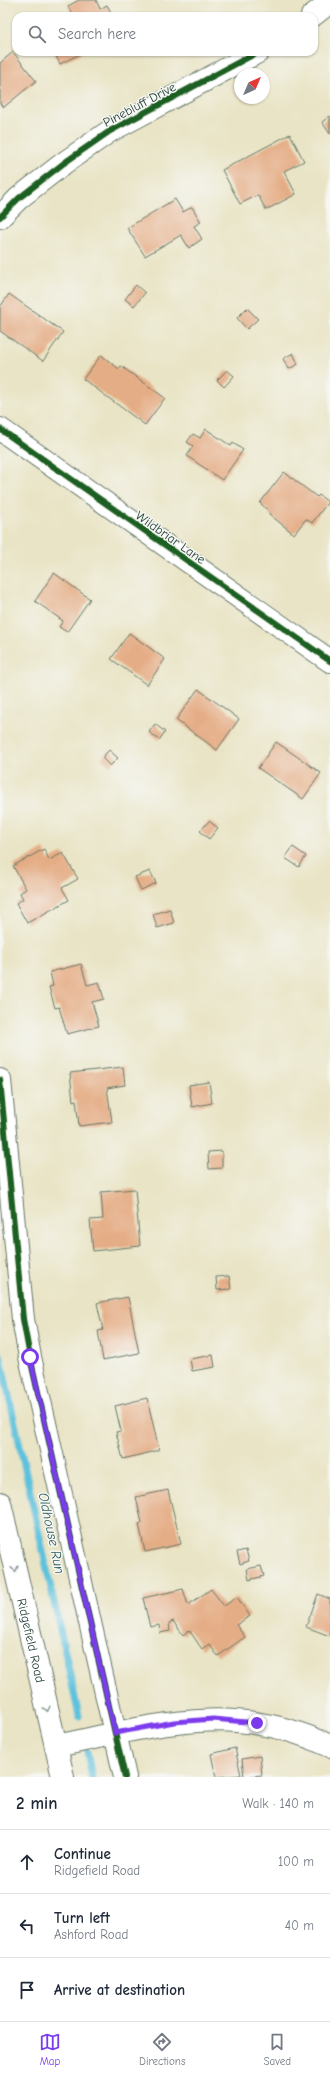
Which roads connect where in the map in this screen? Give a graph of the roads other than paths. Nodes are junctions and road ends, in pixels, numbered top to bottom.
1 (330, 2) edge
2 (317, 12) edge
3 (251, 56) edge
4 (0, 217) edge
5 (0, 429) edge
6 (330, 661) edge
7 (0, 1080) edge
8 (0, 1503) edge
9 (115, 1733) junction
10 (56, 1746) junction
11 (330, 1746) edge
12 (63, 1777) edge
13 (125, 1777) edge

1 - 2 street
3 - 4 street, Pinebluff Drive
5 - 6 street, Wildbriar Lane
7 - 9 street
8 -> 10 street, Ridgefield Road
9 - 10 street
9 - 11 street
9 - 13 street
10 - 12 street, Ridgefield Road

